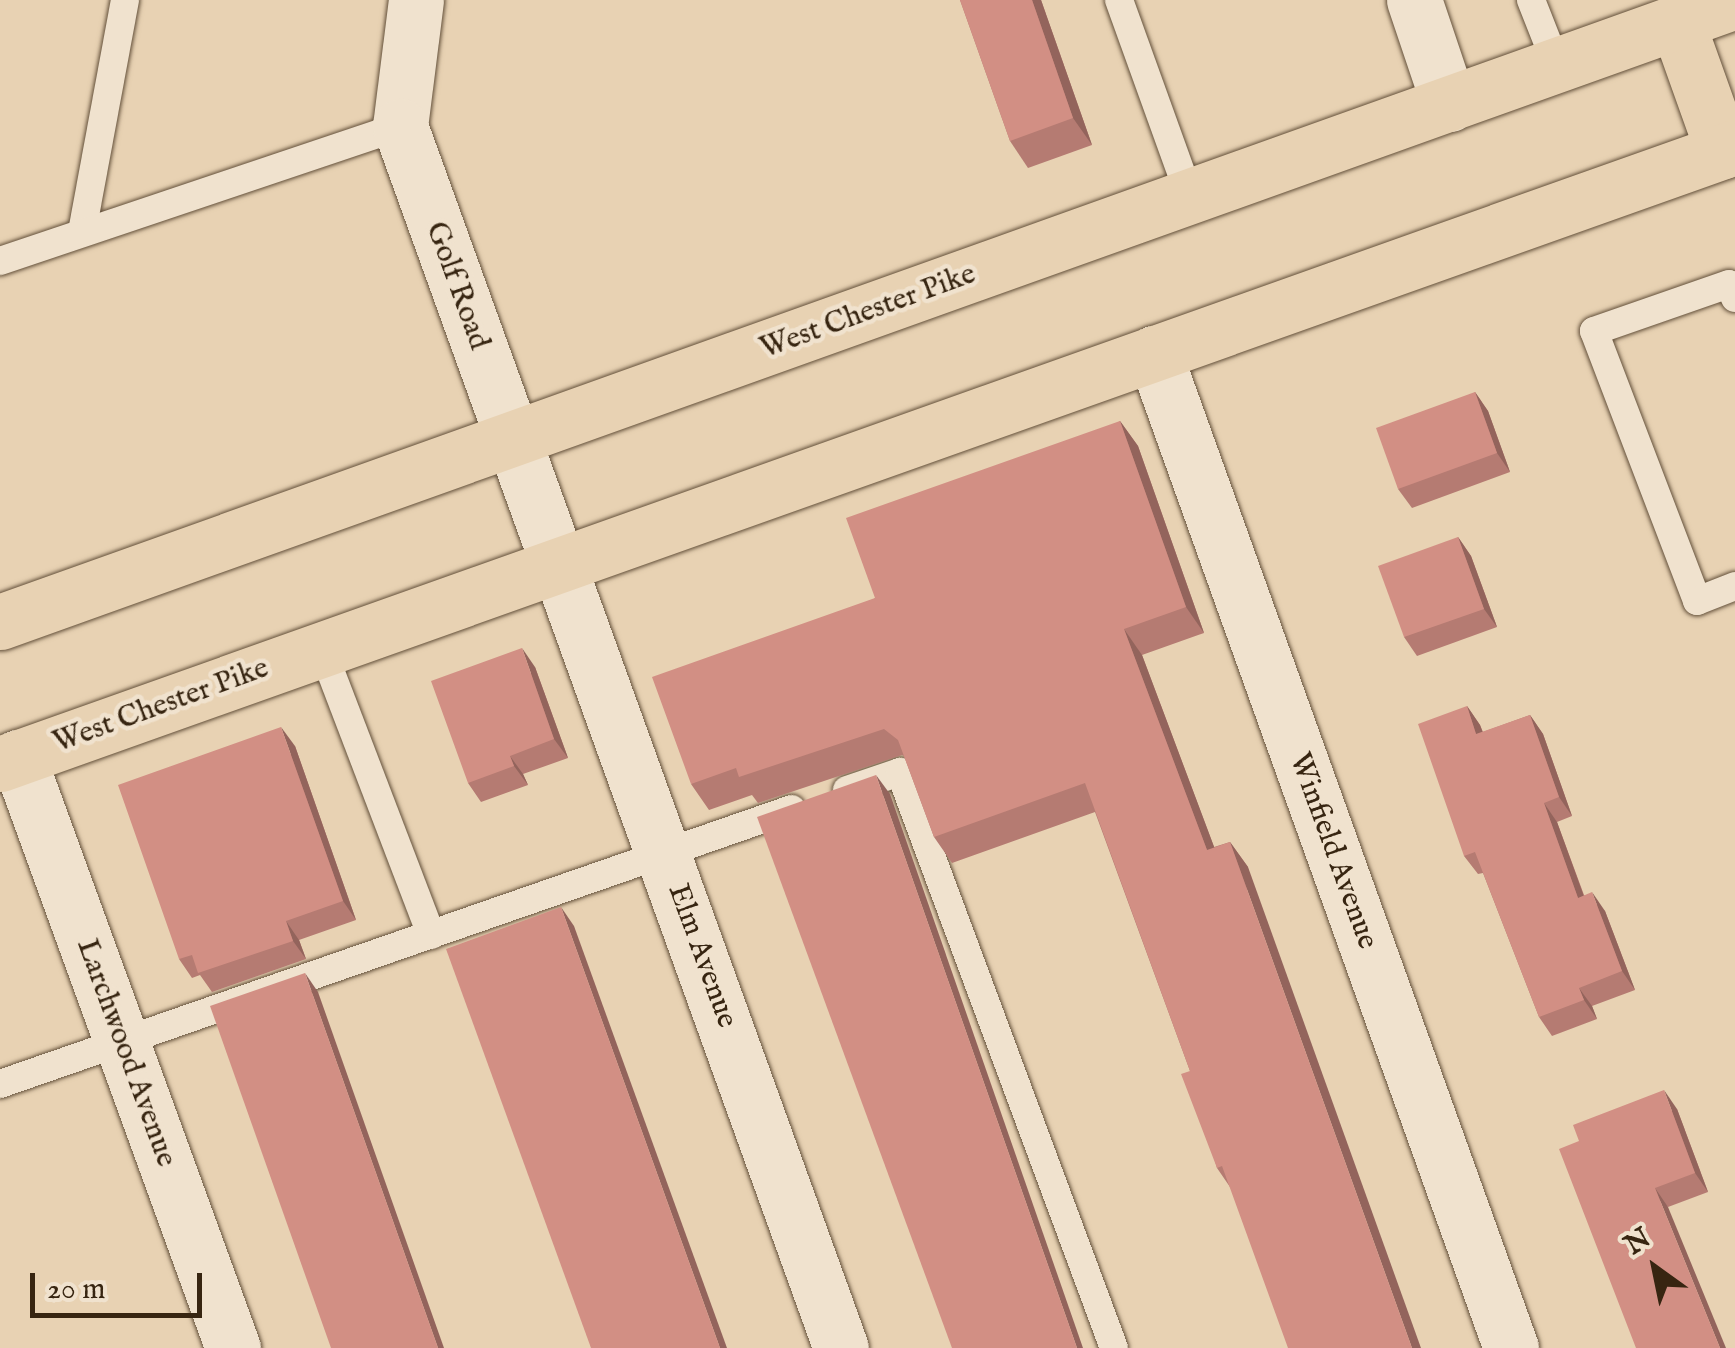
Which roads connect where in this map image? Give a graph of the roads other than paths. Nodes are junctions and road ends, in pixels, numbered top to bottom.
1 (125, 0) edge
2 (416, 0) edge
3 (1119, 0) edge
4 (1414, 0) edge
5 (1532, 0) edge
6 (1735, 1) edge
7 (1677, 22) junction
8 (1556, 66) junction
9 (1449, 104) junction
10 (400, 126) junction
11 (1729, 149) edge
12 (1190, 197) junction
13 (82, 232) junction
14 (0, 260) edge
15 (1735, 298) edge
16 (1154, 353) junction
17 (512, 439) junction
18 (559, 566) junction
19 (1735, 586) edge
20 (0, 622) edge
21 (322, 649) junction
22 (9, 761) edge
23 (666, 853) junction
24 (431, 936) junction
25 (122, 1043) junction
26 (0, 1084) edge
27 (233, 1348) edge
28 (842, 1348) edge
29 (1114, 1348) edge
30 (1511, 1348) edge

1 - 13 lane
2 - 10 street, Golf Road
3 - 12 lane
4 - 9 street
5 - 8 lane
6 - 7 main road, West Chester Pike
7 - 8 main road, West Chester Pike
7 - 11 main road
8 - 9 main road, West Chester Pike
9 - 12 main road, West Chester Pike
10 - 13 lane
10 - 17 street, Golf Road
11 - 16 main road, West Chester Pike
12 - 17 main road, West Chester Pike
13 - 14 lane
15 - 19 lane
16 - 18 main road, West Chester Pike
16 - 30 street, Winfield Avenue
17 - 18 street, Golf Road
17 - 20 main road, West Chester Pike
18 - 21 main road, West Chester Pike
18 - 23 street, Elm Avenue
21 - 22 main road, West Chester Pike
21 - 24 lane
22 - 25 street, Larchwood Avenue
23 - 24 lane
23 - 28 street, Elm Avenue
23 - 29 lane
24 - 25 lane
25 - 26 lane
25 - 27 street, Larchwood Avenue

